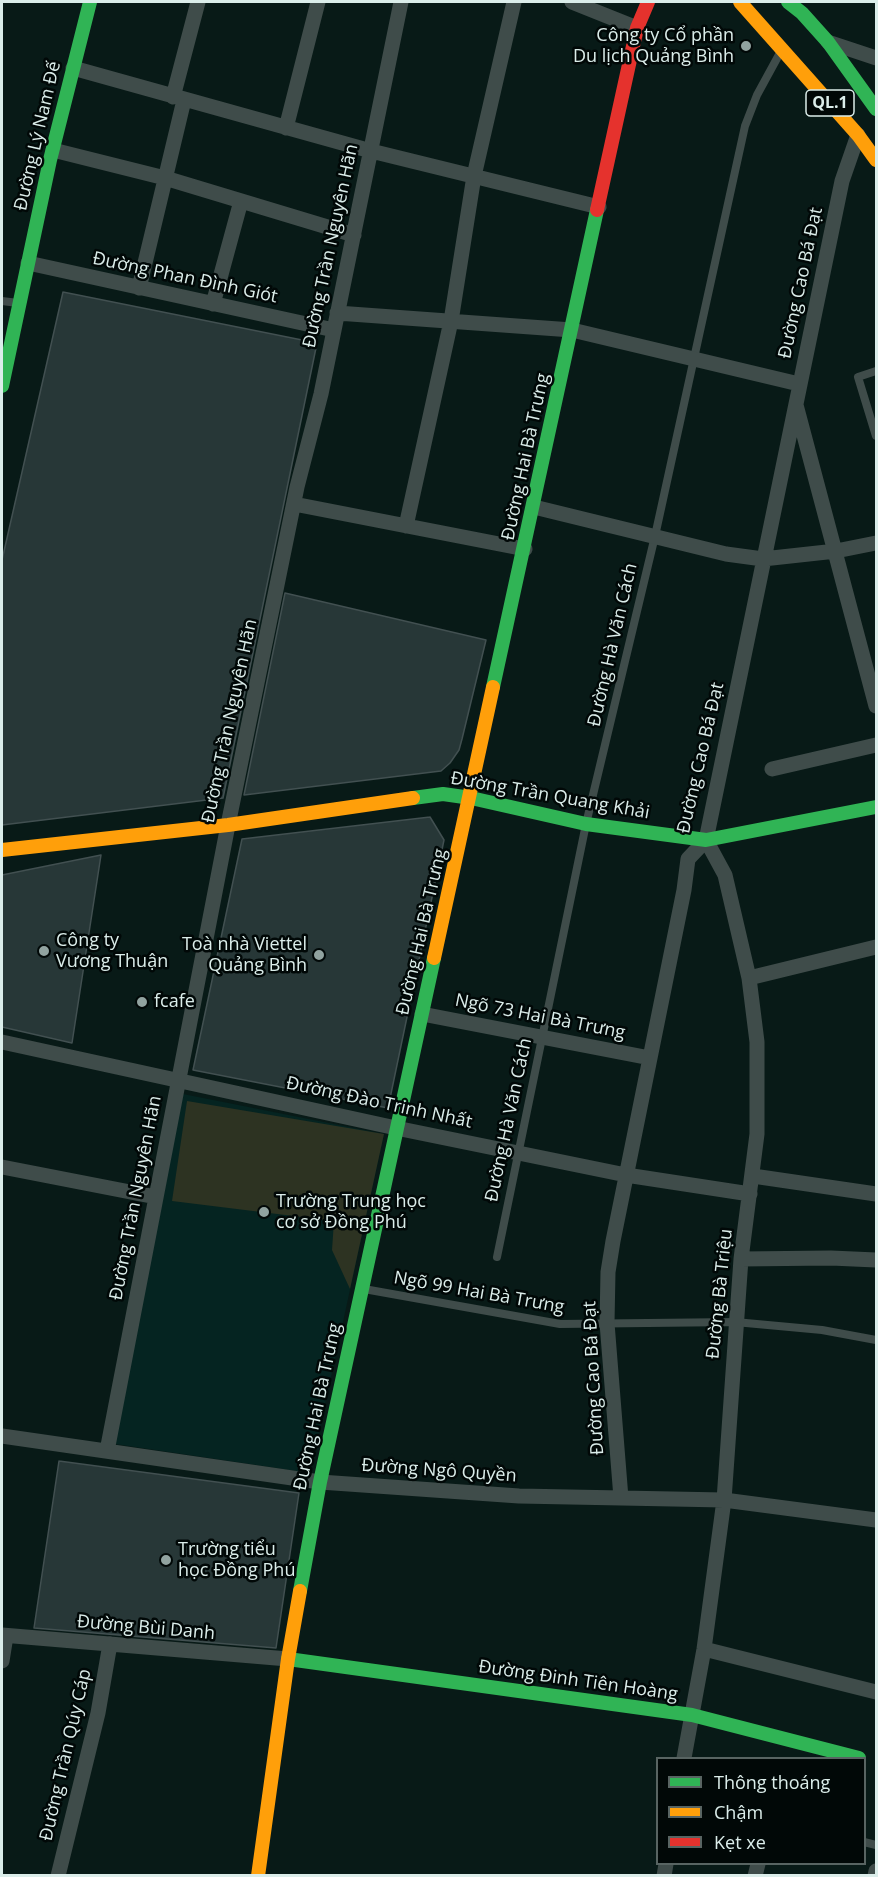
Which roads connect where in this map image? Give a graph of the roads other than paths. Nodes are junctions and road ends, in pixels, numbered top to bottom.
1 (90, 2) edge
2 (198, 2) edge
3 (318, 2) edge
4 (401, 2) edge
5 (514, 2) edge
6 (572, 2) edge
7 (648, 2) edge
8 (740, 2) edge
9 (788, 2) edge
10 (801, 12) edge
11 (637, 28) junction
12 (828, 42) junction
13 (784, 44) junction
14 (876, 58) edge
15 (73, 68) junction
16 (179, 98) junction
17 (876, 108) edge
18 (286, 128) junction
19 (858, 135) junction
20 (53, 150) junction
21 (371, 151) junction
22 (876, 160) edge
23 (474, 176) junction
24 (165, 178) junction
25 (241, 201) junction
26 (599, 207) junction
27 (354, 235) junction
28 (28, 263) junction
29 (139, 288) junction
30 (2, 301) edge
31 (19, 303) junction
32 (213, 304) junction
33 (338, 313) junction
34 (451, 321) junction
35 (334, 330) junction
36 (572, 330) junction
37 (694, 360) junction
38 (876, 371) edge
39 (800, 384) junction
40 (2, 386) edge
41 (795, 402) junction
42 (876, 436) edge
43 (294, 504) junction
44 (534, 507) junction
45 (406, 526) junction
46 (655, 536) junction
47 (876, 543) edge
48 (525, 549) junction
49 (836, 551) junction
50 (763, 559) junction
51 (876, 706) edge
52 (876, 745) edge
53 (772, 769) dead end
54 (471, 798) junction
55 (876, 807) edge
56 (586, 824) junction
57 (228, 825) junction
58 (706, 840) junction
59 (2, 850) edge
60 (876, 947) edge
61 (749, 978) junction
62 (422, 1014) junction
63 (542, 1037) junction
64 (2, 1042) edge
65 (650, 1058) junction
66 (178, 1080) junction
67 (396, 1128) junction
68 (517, 1153) junction
69 (2, 1167) edge
70 (626, 1175) junction
71 (753, 1176) junction
72 (750, 1194) junction
73 (876, 1194) edge
74 (156, 1197) junction
75 (497, 1257) dead end
76 (741, 1258) junction
77 (876, 1260) edge
78 (362, 1288) junction
79 (735, 1322) junction
80 (607, 1323) junction
81 (876, 1340) edge
82 (2, 1436) edge
83 (107, 1451) junction
84 (320, 1482) junction
85 (621, 1498) junction
86 (724, 1500) junction
87 (876, 1520) edge
88 (4, 1636) edge
89 (110, 1644) junction
90 (704, 1649) junction
91 (288, 1659) junction
92 (2, 1661) edge
93 (876, 1692) edge
94 (692, 1715) junction
95 (684, 1757) edge
96 (853, 1757) edge
97 (58, 1875) edge
98 (258, 1875) edge

1 - 15 street, Đường Lý Nam Đế
2 - 16 street
3 - 18 street
4 - 21 street, Đường Trần Nguyên Hãn
5 - 23 street
6 - 11 street
7 - 11 street, Đường Hai Bà Trưng
8 - 13 street, QL.1
9 - 10 street, QL.1
10 - 12 street, QL.1
11 - 26 street, Đường Hai Bà Trưng
12 - 14 street
12 - 17 street, QL.1
13 - 19 street, QL.1
13 - 37 lane, Đường Hà Văn Cách
15 - 16 street
15 - 20 street, Đường Lý Nam Đế
16 - 18 street
16 - 24 street
18 - 21 street
19 - 22 street, QL.1
19 - 39 street, Đường Cao Bá Đạt
20 - 24 street
20 - 28 street, Đường Lý Nam Đế
21 - 23 street
21 - 27 street, Đường Trần Nguyên Hãn
23 - 26 street
23 - 34 street
24 - 25 street
24 - 29 street
25 - 27 street
25 - 32 street
26 - 36 street, Đường Hai Bà Trưng
27 - 33 street, Đường Trần Nguyên Hãn
28 - 29 street, Đường Phan Đình Giót
28 - 31 street, Đường Lý Nam Đế
29 - 32 street, Đường Phan Đình Giót
30 - 31 lane
31 - 40 street, Đường Lý Nam Đế
32 - 35 street, Đường Phan Đình Giót
33 - 34 street
33 - 35 street, Đường Trần Nguyên Hãn
34 - 36 street
34 - 45 street
35 - 43 street, Đường Trần Nguyên Hãn
36 - 37 street
36 - 44 street, Đường Hai Bà Trưng
37 - 39 street
37 - 46 lane, Đường Hà Văn Cách
38 - 42 lane
39 - 41 street, Đường Cao Bá Đạt
41 - 49 street
41 - 50 street, Đường Cao Bá Đạt
43 - 45 street
43 - 57 street, Đường Trần Nguyên Hãn
44 - 46 street
44 - 48 street, Đường Hai Bà Trưng
45 - 48 street
46 - 50 street
46 - 56 lane, Đường Hà Văn Cách
47 - 49 street
48 - 54 street, Đường Hai Bà Trưng
49 - 50 street
49 - 51 street
50 - 58 street, Đường Cao Bá Đạt
52 - 53 street
54 - 56 street, Đường Trần Quang Khải
54 - 57 street, Đường Trần Quang Khải
54 - 62 street, Đường Hai Bà Trưng
55 - 58 street, Đường Trần Quang Khải
56 - 58 street, Đường Trần Quang Khải
56 - 63 lane, Đường Hà Văn Cách
57 - 59 street, Đường Trần Quang Khải
57 - 66 street, Đường Trần Nguyên Hãn
58 - 61 street, Đường Bà Triệu
58 - 65 street, Đường Cao Bá Đạt
60 - 61 street
61 - 71 street, Đường Bà Triệu
62 - 63 street, Ngõ 73 Hai Bà Trưng
62 - 67 street, Đường Hai Bà Trưng
63 - 65 street, Ngõ 73 Hai Bà Trưng
63 - 68 lane, Đường Hà Văn Cách
64 - 66 street, Đường Đào Trinh Nhất
65 - 70 street, Đường Cao Bá Đạt
66 - 67 street, Đường Đào Trinh Nhất
66 - 74 street, Đường Trần Nguyên Hãn
67 - 68 street, Đường Đào Trinh Nhất
67 - 78 street, Đường Hai Bà Trưng
68 - 70 street, Đường Đào Trinh Nhất
68 - 75 lane, Đường Hà Văn Cách
69 - 74 street
70 - 72 street, Đường Đào Trinh Nhất
70 - 80 street, Đường Cao Bá Đạt
71 - 72 street, Đường Bà Triệu
71 - 73 street
72 - 76 street, Đường Bà Triệu
74 - 83 street, Đường Trần Nguyên Hãn
76 - 77 street
76 - 79 street, Đường Bà Triệu
78 - 80 lane, Ngõ 99 Hai Bà Trưng
78 - 84 street, Đường Hai Bà Trưng
79 - 80 lane, Ngõ 99 Hai Bà Trưng
79 - 81 lane, Ngõ 99 Hai Bà Trưng
79 - 86 street, Đường Bà Triệu
80 - 85 street, Đường Cao Bá Đạt
82 - 83 street, Đường Ngô Quyền
83 - 84 street, Đường Ngô Quyền
84 - 85 street, Đường Ngô Quyền
84 - 91 street, Đường Hai Bà Trưng
85 - 86 street, Đường Ngô Quyền
86 - 87 street, Đường Ngô Quyền
86 - 90 street, Đường Bà Triệu
88 - 89 street, Đường Bùi Danh
88 - 92 street
89 - 91 street, Đường Bùi Danh
89 - 97 street, Đường Trần Qúy Cáp
90 - 93 street
90 - 94 street, Đường Bà Triệu
91 - 94 street, Đường Đinh Tiên Hoàng
91 - 98 street, Đường Hai Bà Trưng
94 - 95 street, Đường Bà Triệu
94 - 96 street, Đường Đinh Tiên Hoàng

